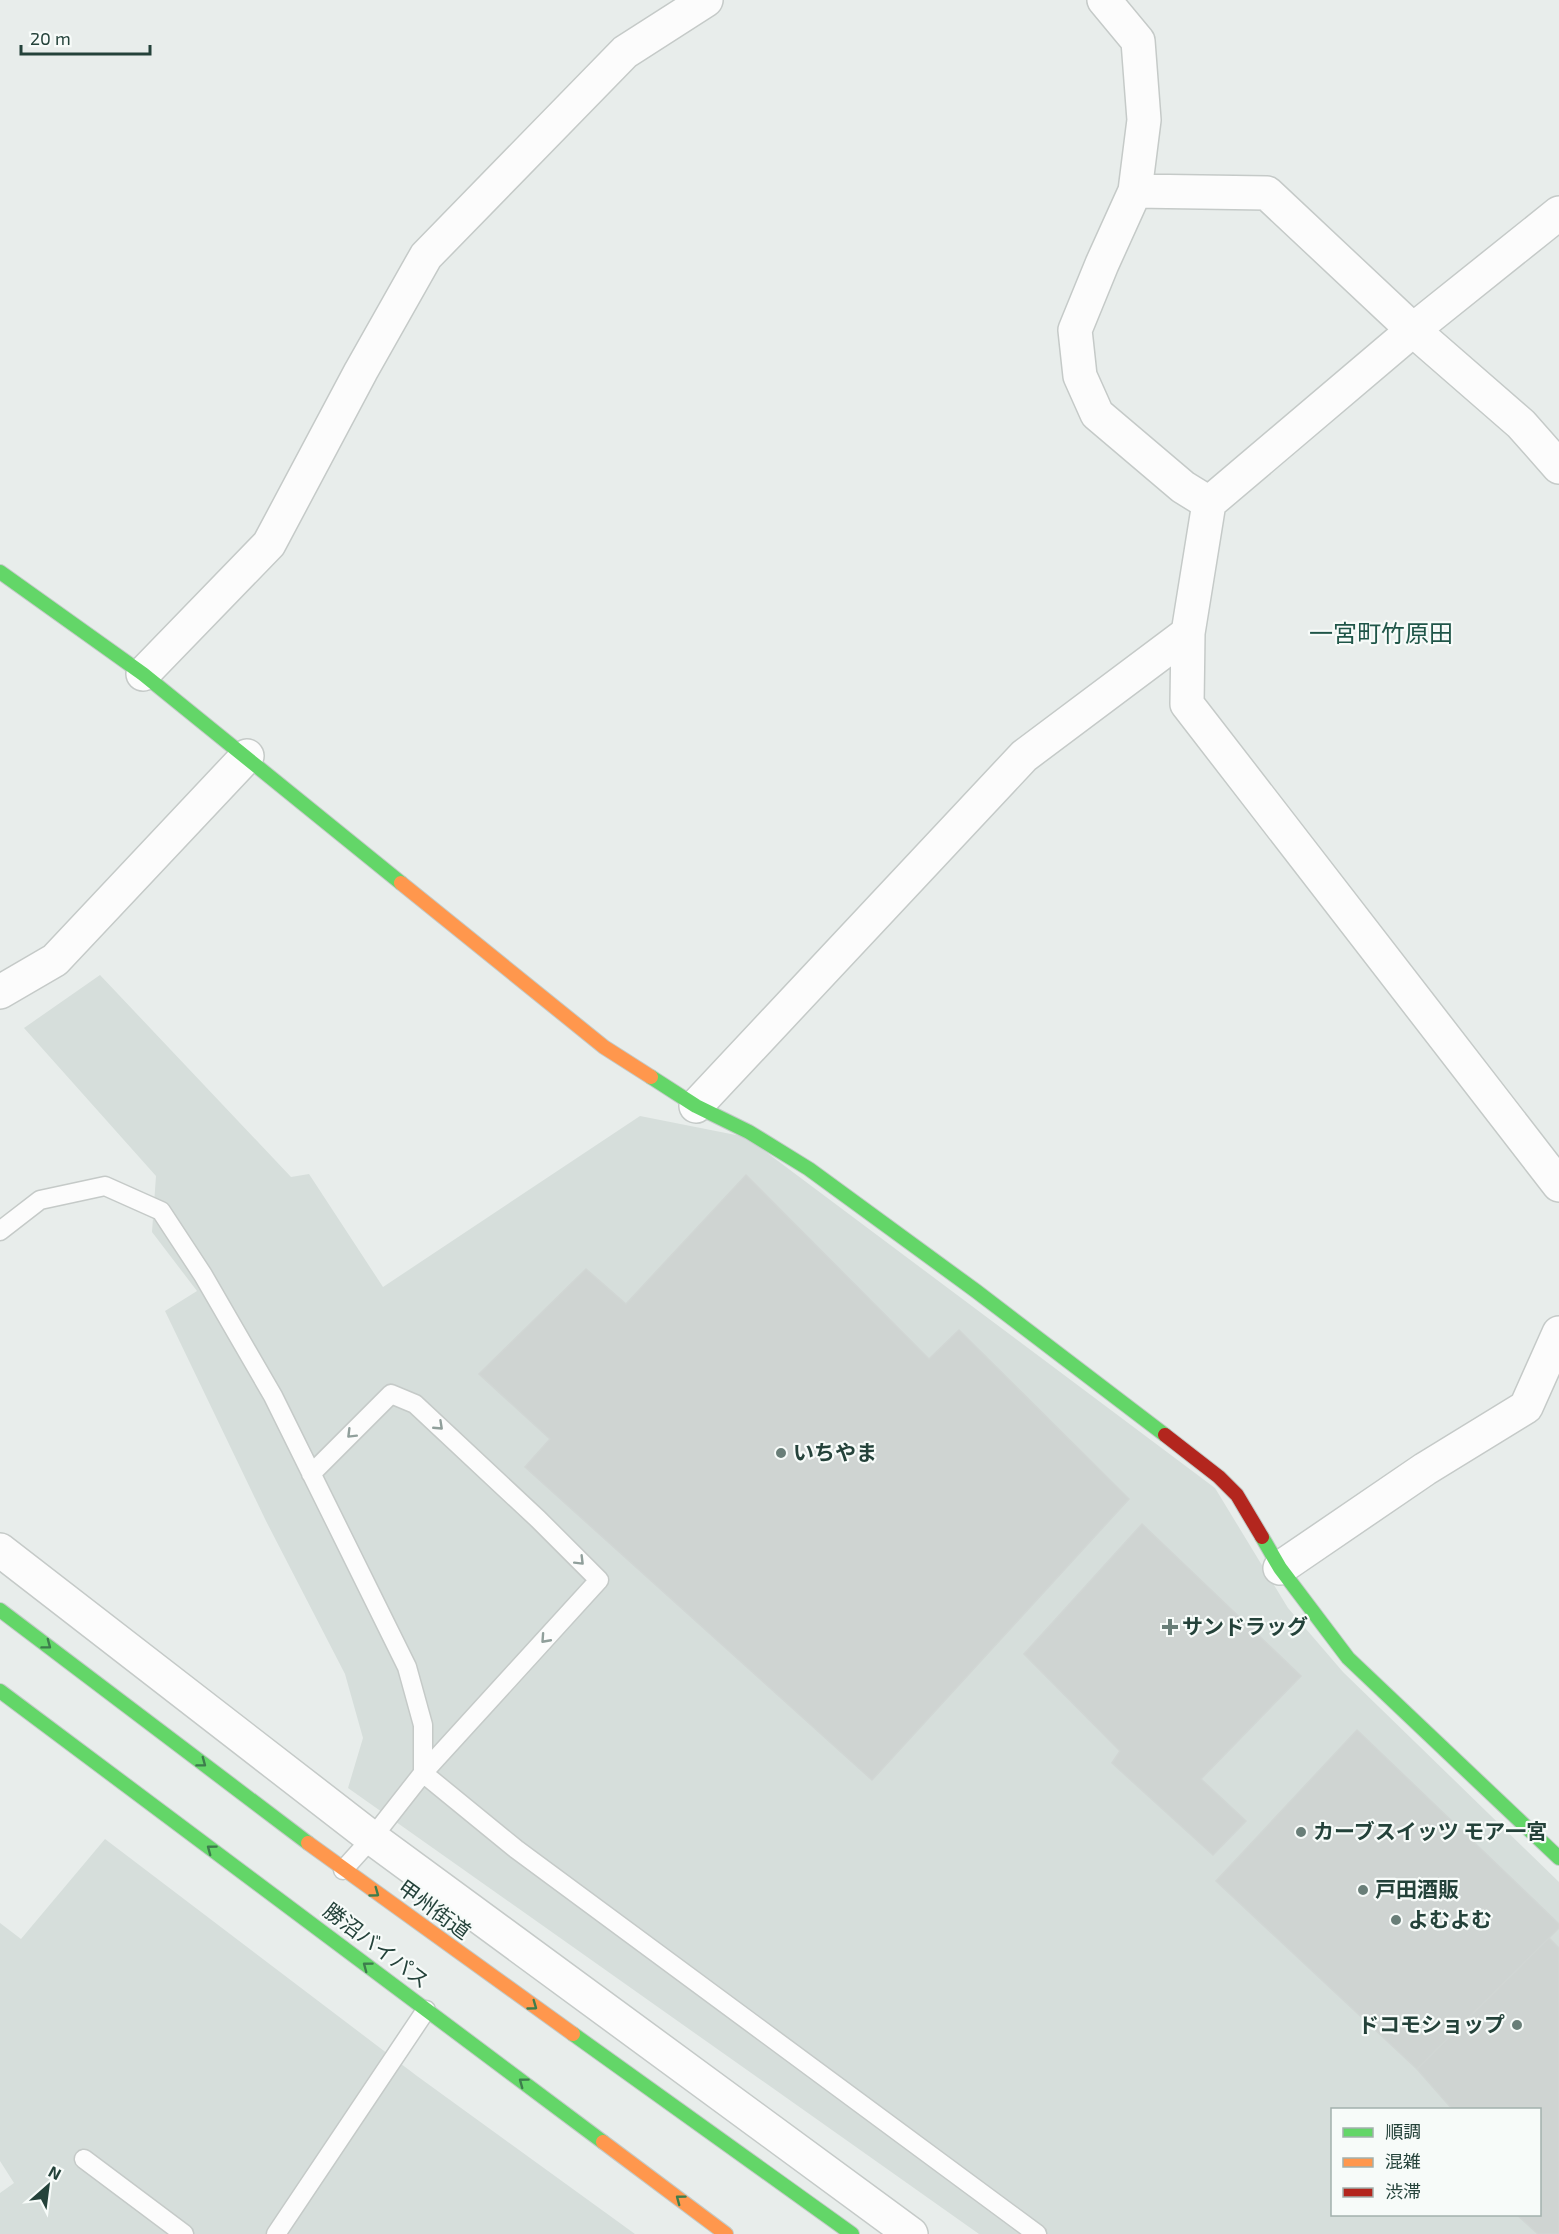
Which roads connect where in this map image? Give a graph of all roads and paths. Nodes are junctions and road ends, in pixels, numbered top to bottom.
1 (706, 0) edge
2 (1104, 0) edge
3 (1134, 191) junction
4 (1559, 213) edge
5 (1413, 330) junction
6 (1559, 466) edge
7 (1209, 503) junction
8 (0, 572) edge
9 (1188, 633) junction
10 (143, 674) junction
11 (247, 756) junction
12 (0, 992) edge
13 (696, 1106) junction
14 (1559, 1185) edge
15 (0, 1231) edge
16 (1559, 1333) edge
17 (311, 1474) junction
18 (0, 1550) edge
19 (1280, 1568) junction
20 (0, 1610) edge
21 (0, 1691) edge
22 (423, 1773) junction
23 (372, 1838) junction
24 (1559, 1858) edge
25 (343, 1870) junction
26 (426, 2010) junction
27 (84, 2159) dead end
28 (184, 2234) edge
29 (276, 2234) edge
30 (726, 2234) edge
31 (852, 2234) edge
32 (911, 2234) edge
33 (1037, 2234) edge

1 - 10 street
2 - 3 street
3 - 5 street
3 - 7 street
4 - 5 street
5 - 6 street
5 - 7 street
7 - 9 street
8 - 10 main road
9 - 13 street
9 - 14 street
10 - 11 main road
11 - 12 street
11 - 13 main road
13 - 19 main road
15 - 17 lane
16 - 19 street
17 - 22 lane
17 - 22 lane
18 - 23 street
19 - 24 main road
20 -> 25 main road, 甲州街道
26 -> 21 main road, 勝沼バイパス
22 - 23 lane
22 - 33 lane
23 - 25 lane
23 - 32 street
25 -> 31 main road, 甲州街道
26 - 29 lane
30 -> 26 main road, 勝沼バイパス
27 - 28 lane

